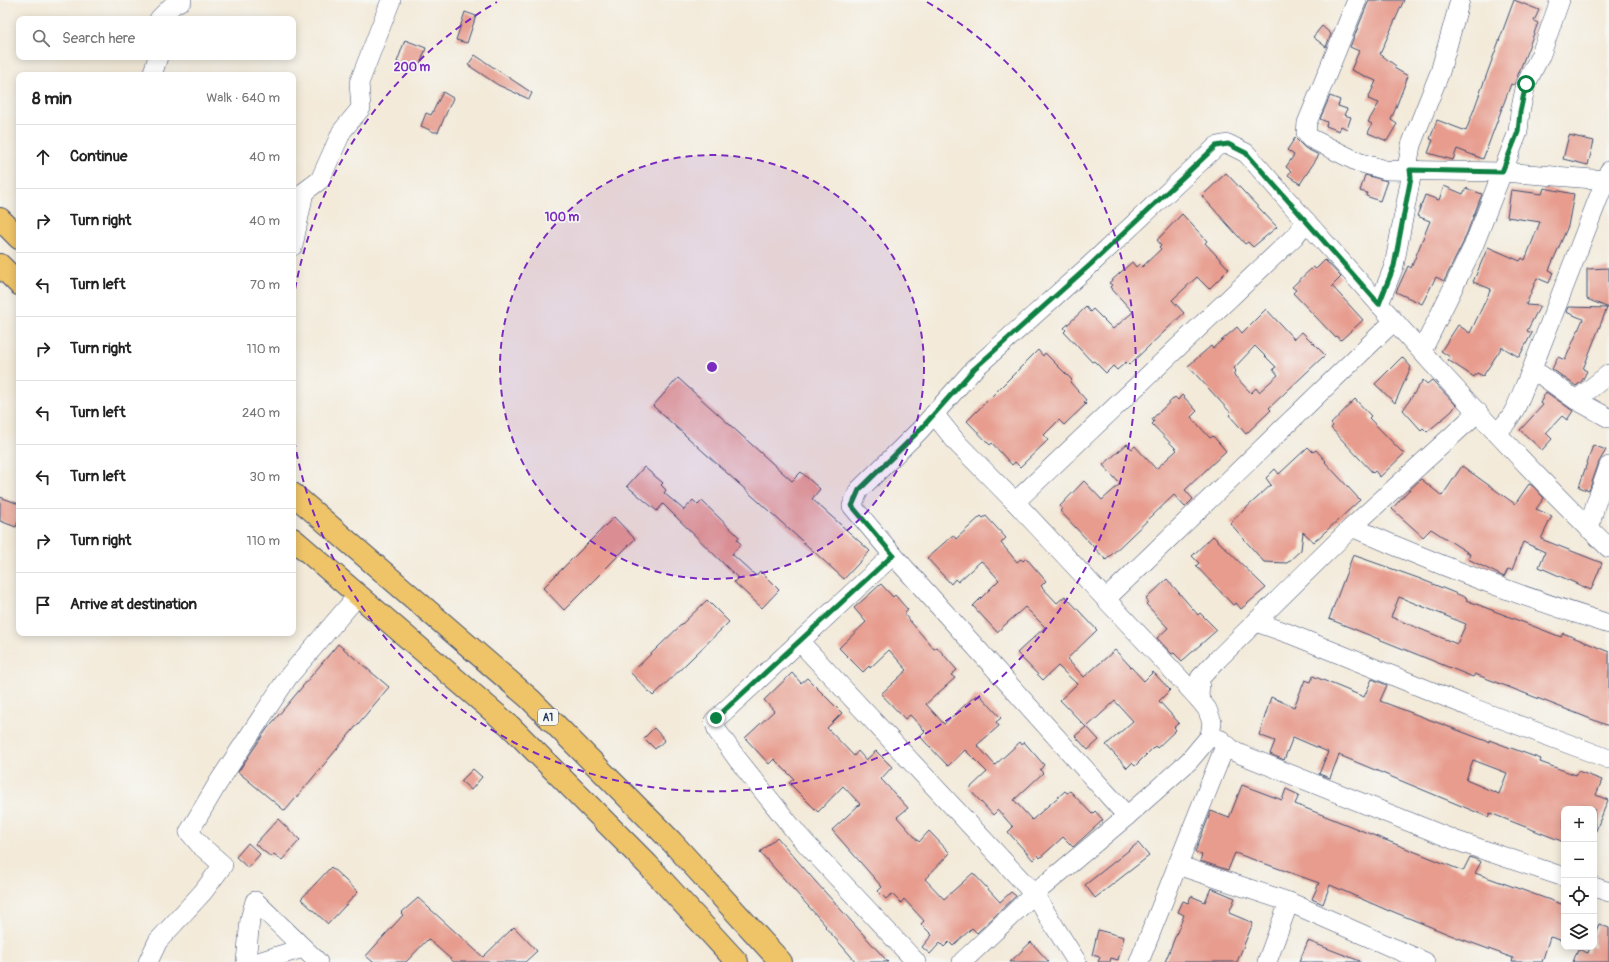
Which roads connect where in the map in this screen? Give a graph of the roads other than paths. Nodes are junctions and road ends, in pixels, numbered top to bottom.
1 (182, 0) edge
2 (391, 0) edge
3 (1357, 0) edge
4 (1460, 0) edge
5 (1560, 0) edge
6 (162, 16) edge
7 (157, 60) edge
8 (153, 72) edge
9 (1410, 170) junction
10 (1502, 172) junction
11 (1608, 176) edge
12 (0, 219) edge
13 (1306, 222) junction
14 (296, 231) edge
15 (16, 235) edge
16 (0, 265) edge
17 (16, 281) edge
18 (1379, 304) junction
19 (1394, 321) junction
20 (1422, 351) junction
21 (1530, 374) junction
22 (1609, 374) edge
23 (1576, 400) junction
24 (1478, 412) junction
25 (934, 414) junction
26 (1609, 418) edge
27 (1497, 431) junction
28 (1609, 466) edge
29 (296, 497) edge
30 (1015, 502) junction
31 (1352, 527) junction
32 (1589, 529) junction
33 (296, 542) edge
34 (1609, 548) edge
35 (893, 555) junction
36 (359, 594) junction
37 (1106, 599) junction
38 (1256, 622) junction
39 (1609, 624) edge
40 (800, 642) junction
41 (1199, 699) junction
42 (1218, 741) junction
43 (1609, 760) edge
44 (1128, 816) junction
45 (1177, 865) junction
46 (1561, 876) edge
47 (1597, 888) edge
48 (1609, 892) edge
49 (1034, 894) junction
50 (1289, 902) junction
51 (158, 941) junction
52 (303, 948) junction
53 (1402, 958) edge
54 (148, 962) edge
55 (162, 962) edge
56 (246, 962) edge
57 (258, 962) edge
58 (318, 962) edge
59 (737, 962) edge
60 (781, 962) edge
61 (916, 962) edge
62 (962, 962) edge
63 (1077, 962) edge
64 (1138, 962) edge
65 (1267, 962) edge
66 (1425, 962) edge

1 - 6 street
2 - 14 street
3 - 9 street
4 - 9 street
5 - 10 street
7 - 8 street
9 - 10 street
9 - 18 street
10 - 11 street
10 - 20 street
11 - 21 street
12 - 15 highway
13 - 18 street
13 - 25 street
13 - 30 street
16 - 17 highway
18 - 19 street
19 - 20 street
19 - 37 street
20 - 24 street
21 - 23 street
21 - 27 street
22 - 23 street
23 - 26 street
24 - 27 street
24 - 31 street
25 - 30 street
25 - 35 street
27 - 32 street
28 - 32 street
29 - 60 highway, A1
30 - 37 street
31 - 38 street
31 - 39 street
32 - 34 street
33 - 36 highway
35 - 40 street
35 - 44 street
36 - 51 street
36 - 59 highway
37 - 41 street
38 - 41 street
38 - 43 street
40 - 49 street
40 - 61 street
41 - 42 street
42 - 44 street
42 - 45 street
42 - 46 street
44 - 49 street
45 - 50 street
45 - 64 street
47 - 48 street
49 - 62 street
49 - 63 street
50 - 53 street
50 - 65 street
51 - 54 street
51 - 55 street
52 - 56 street
52 - 57 street
52 - 58 street
53 - 66 street

